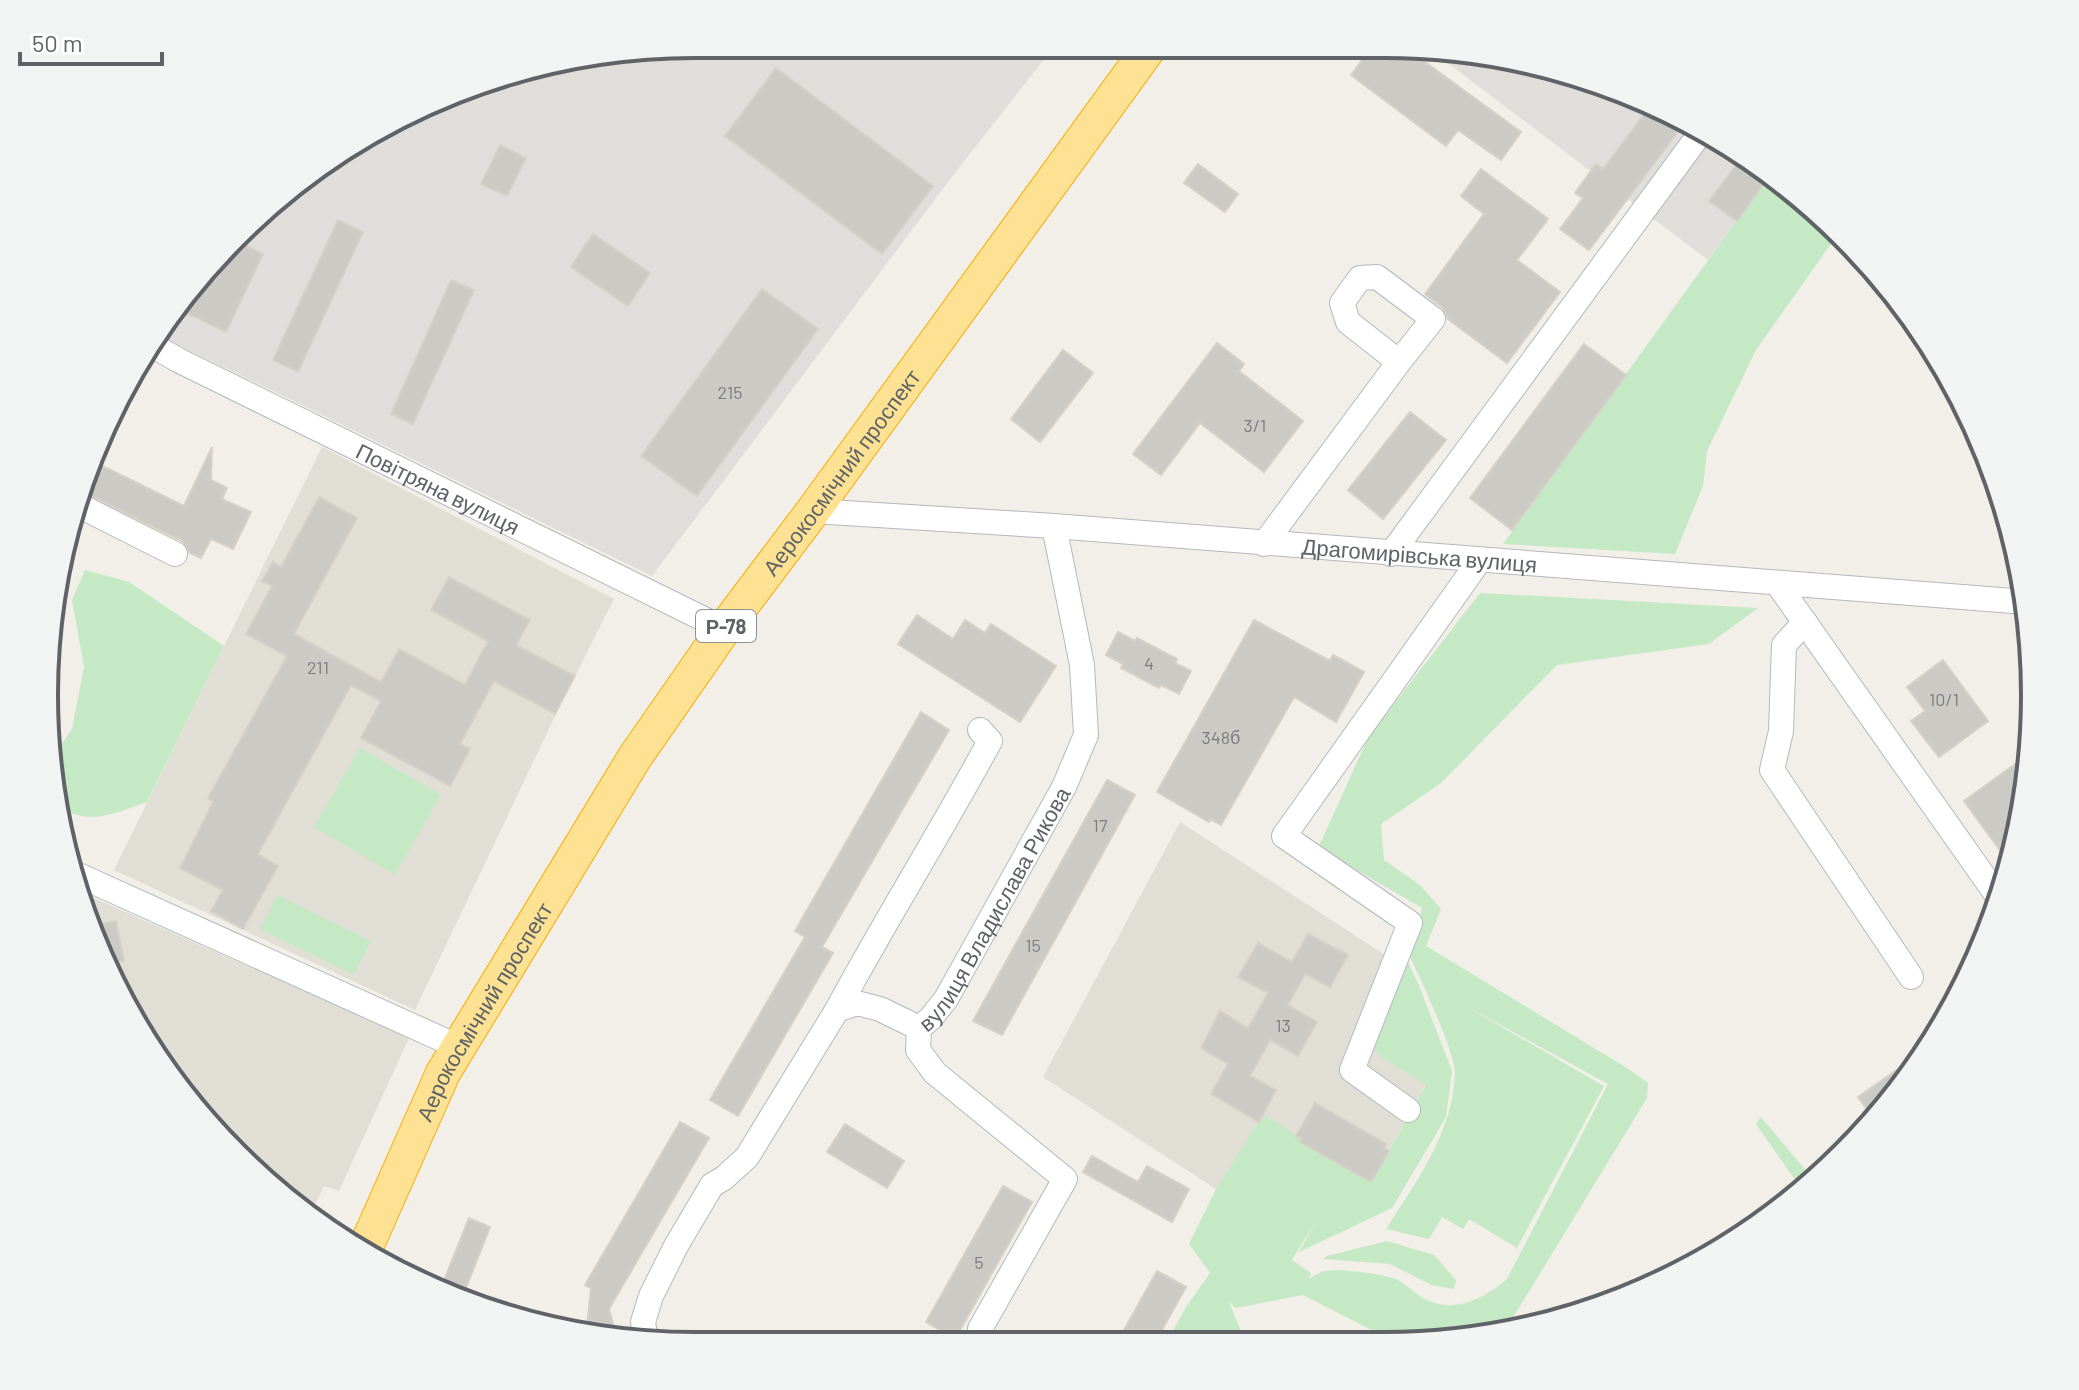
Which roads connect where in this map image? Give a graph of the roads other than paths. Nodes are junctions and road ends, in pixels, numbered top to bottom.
1 (1142, 58) edge
2 (1696, 139) edge
3 (160, 349) edge
4 (1399, 362) dead end
5 (86, 509) edge
6 (813, 511) junction
7 (1054, 526) junction
8 (1264, 544) junction
9 (175, 554) dead end
10 (1391, 554) junction
11 (1479, 561) junction
12 (1777, 583) junction
13 (2014, 601) edge
14 (1805, 622) junction
15 (724, 629) junction
16 (980, 730) dead end
17 (85, 878) edge
18 (1991, 887) edge
19 (857, 973) junction
20 (1911, 977) dead end
21 (880, 1009) junction
22 (837, 1010) junction
23 (919, 1028) junction
24 (459, 1047) junction
25 (1408, 1110) dead end
26 (368, 1242) edge
27 (644, 1330) edge
28 (981, 1332) edge

1 - 6 highway, Аерокосмічний проспект / Р-78
2 - 10 street
3 - 15 street, Повітряна вулиця
4 - 8 street
5 - 9 street
6 - 7 street, Драгомирівська вулиця
6 - 15 highway, Аерокосмічний проспект / Р-78
7 - 8 street, Драгомирівська вулиця
7 - 23 street, вулиця Владислава Рикова
8 - 10 street, Драгомирівська вулиця
10 - 11 street, Драгомирівська вулиця
11 - 12 street, Драгомирівська вулиця
11 - 25 street
12 - 13 street, Драгомирівська вулиця
12 - 14 street
14 - 18 street
14 - 20 street
15 - 24 highway, Аерокосмічний проспект / Р-78
16 - 19 street
17 - 24 street
19 - 21 street
19 - 22 street
21 - 22 street
21 - 23 street
22 - 27 street
23 - 28 street, вулиця Владислава Рикова
24 - 26 highway, Аерокосмічний проспект / Р-78

